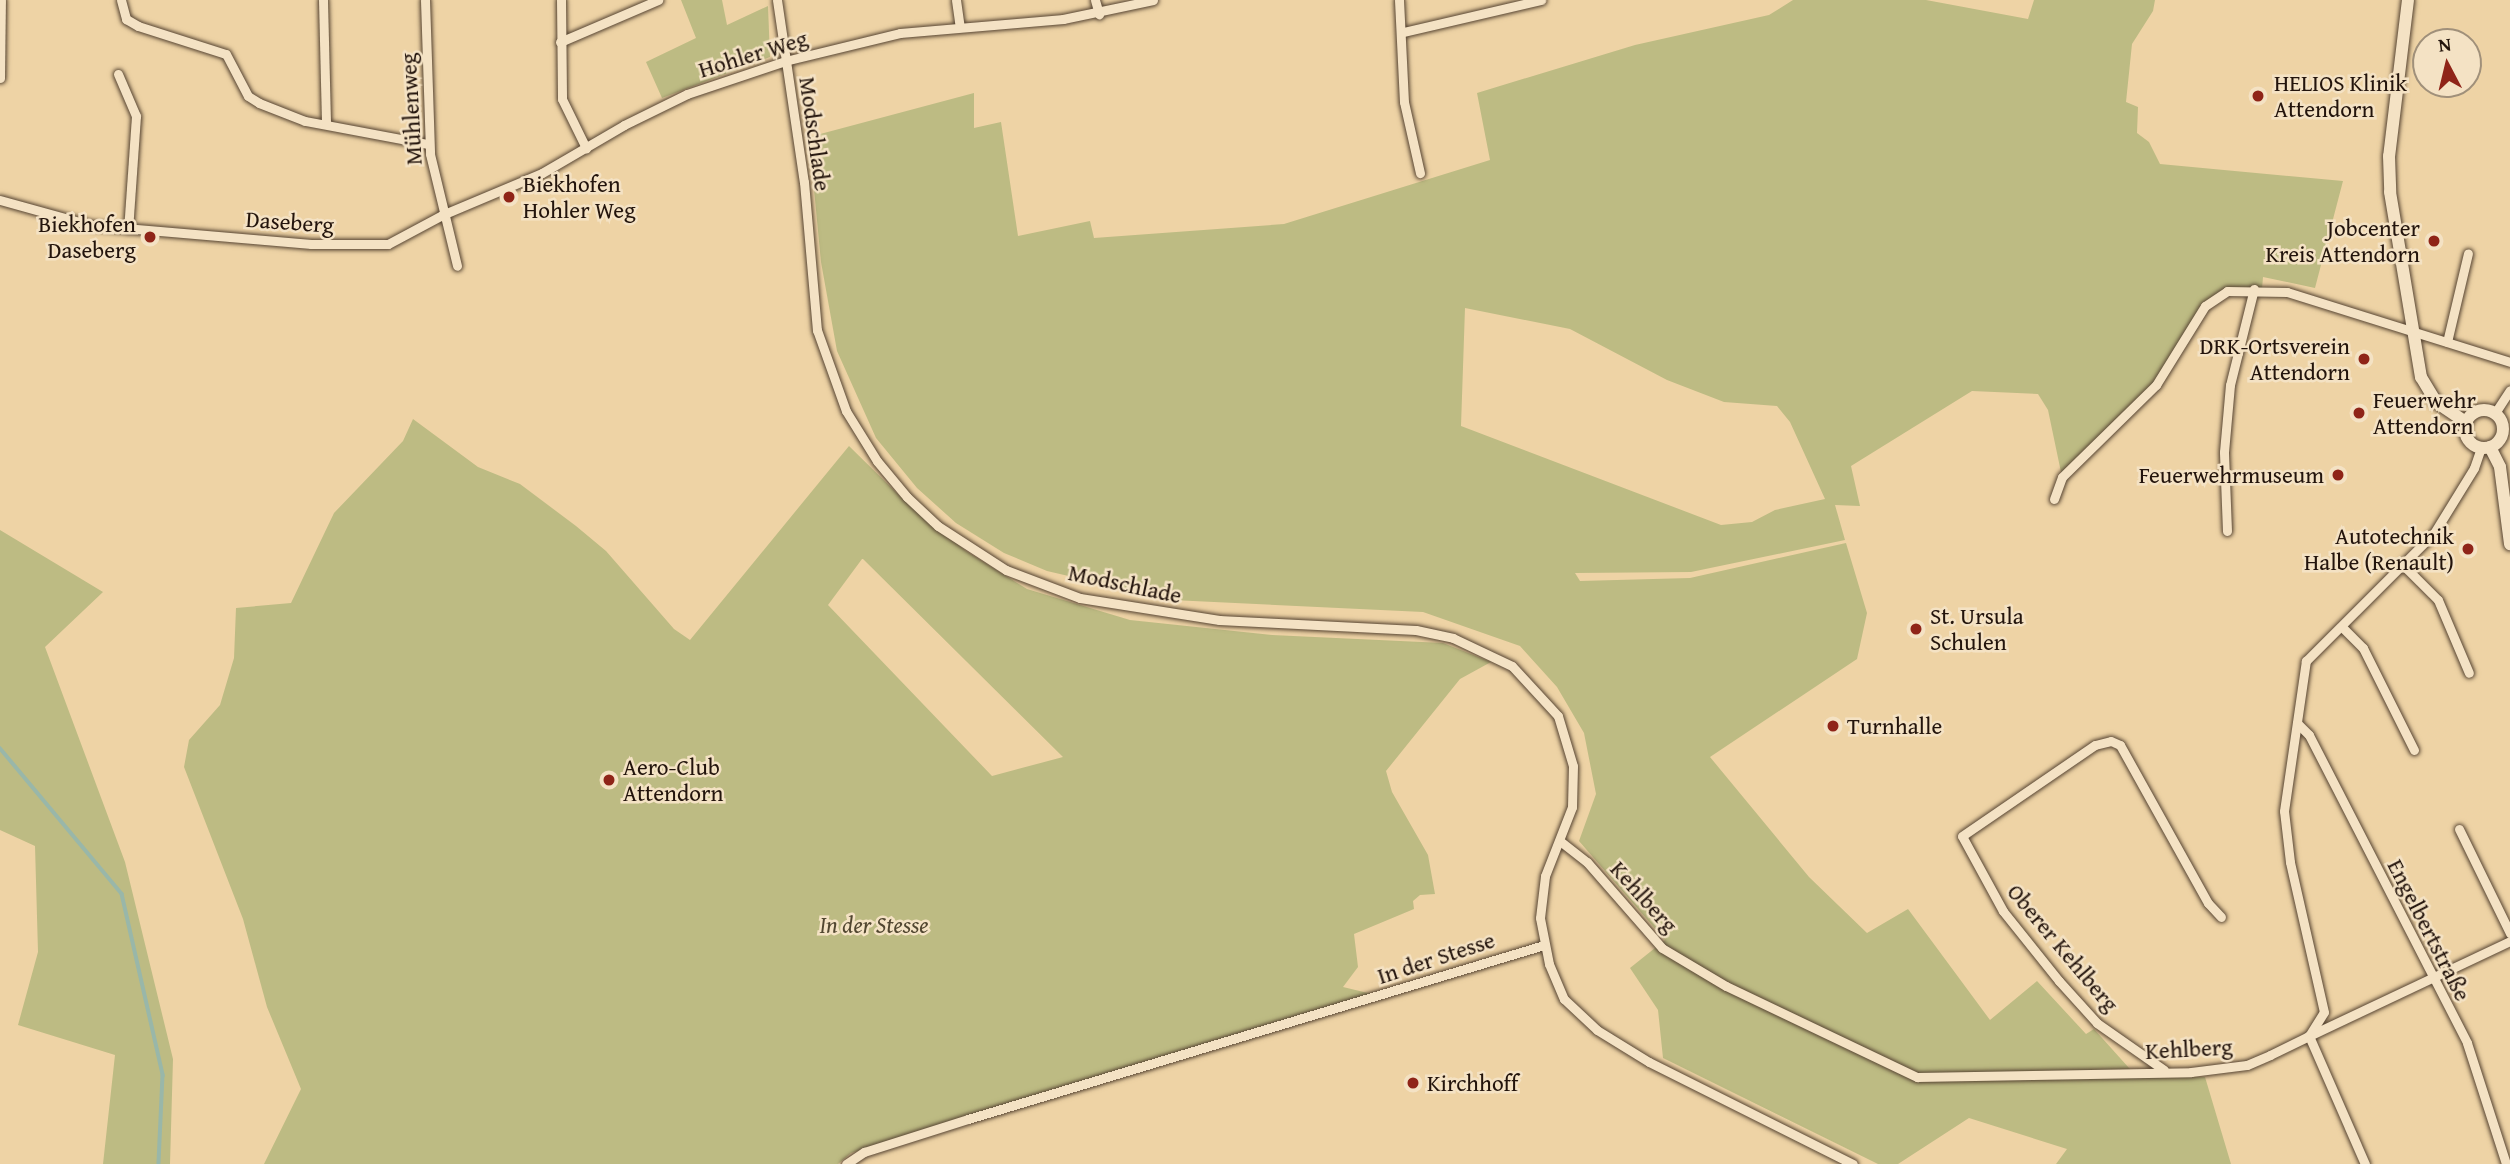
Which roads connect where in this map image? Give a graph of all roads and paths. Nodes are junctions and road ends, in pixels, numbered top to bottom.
1 (1, 0) edge
2 (121, 0) edge
3 (323, 0) edge
4 (425, 0) edge
5 (561, 0) edge
6 (658, 0) edge
7 (777, 0) edge
8 (956, 0) edge
9 (1095, 0) edge
10 (1153, 0) edge
11 (1399, 0) edge
12 (1541, 0) edge
13 (2409, 0) edge
14 (1098, 14) junction
15 (960, 27) junction
16 (1403, 32) junction
17 (561, 43) junction
18 (785, 61) junction
19 (118, 74) dead end
20 (0, 78) edge
21 (326, 124) junction
22 (428, 144) junction
23 (586, 148) junction
24 (1420, 173) dead end
25 (0, 200) edge
26 (442, 215) junction
27 (128, 229) junction
28 (2468, 253) dead end
29 (457, 266) dead end
30 (2253, 289) junction
31 (2412, 331) junction
32 (2447, 342) junction
33 (2510, 362) edge
34 (2510, 390) edge
35 (2495, 413) junction
36 (2466, 423) junction
37 (2486, 447) junction
38 (2054, 499) dead end
39 (2227, 531) dead end
40 (2510, 544) edge
41 (2404, 566) junction
42 (2342, 627) junction
43 (2469, 673) dead end
44 (2297, 723) junction
45 (2414, 750) dead end
46 (2459, 829) dead end
47 (1560, 841) junction
48 (2221, 917) dead end
49 (2510, 933) edge
50 (2510, 941) edge
51 (1544, 945) junction
52 (2431, 980) junction
53 (2309, 1036) junction
54 (2165, 1070) junction
55 (846, 1164) edge
56 (1853, 1164) edge
57 (2365, 1164) edge
58 (2506, 1164) edge

1 - 20 street
2 - 21 street
3 - 21 street
4 - 22 street, Mühlenweg
5 - 17 street
6 - 17 street
7 - 18 street, Modschlade
8 - 15 street
9 - 14 street
10 - 14 street, Hohler Weg
11 - 16 street
12 - 16 street
13 - 31 main road
14 - 15 street, Hohler Weg
15 - 18 street, Hohler Weg
16 - 24 street
17 - 23 street
18 - 23 street, Hohler Weg
18 - 47 street, Modschlade
19 - 27 street
21 - 22 street
22 - 26 street, Mühlenweg
23 - 26 street, Hohler Weg
25 - 27 street, Daseberg
26 - 27 street, Daseberg
26 - 29 street
28 - 32 street
30 - 31 street
30 - 38 street
30 - 39 street
31 - 32 street
31 - 36 main road
32 - 33 street
34 - 35 street
35 - 36 main road
35 - 37 main road
36 - 37 main road
37 - 40 main road
37 - 41 street
41 - 42 street
41 - 43 street
42 - 44 street
42 - 45 street
44 - 52 street, Engelbertstraße
44 - 53 street
46 - 49 street
47 - 51 street, Modschlade
47 - 54 street, Kehlberg
48 - 54 street, Oberer Kehlberg
50 - 52 street, Kehlberg
51 - 55 street, In der Stesse
51 - 56 street
52 - 53 street, Kehlberg
52 - 58 street, Engelbertstraße
53 - 54 street, Kehlberg
53 - 57 street

